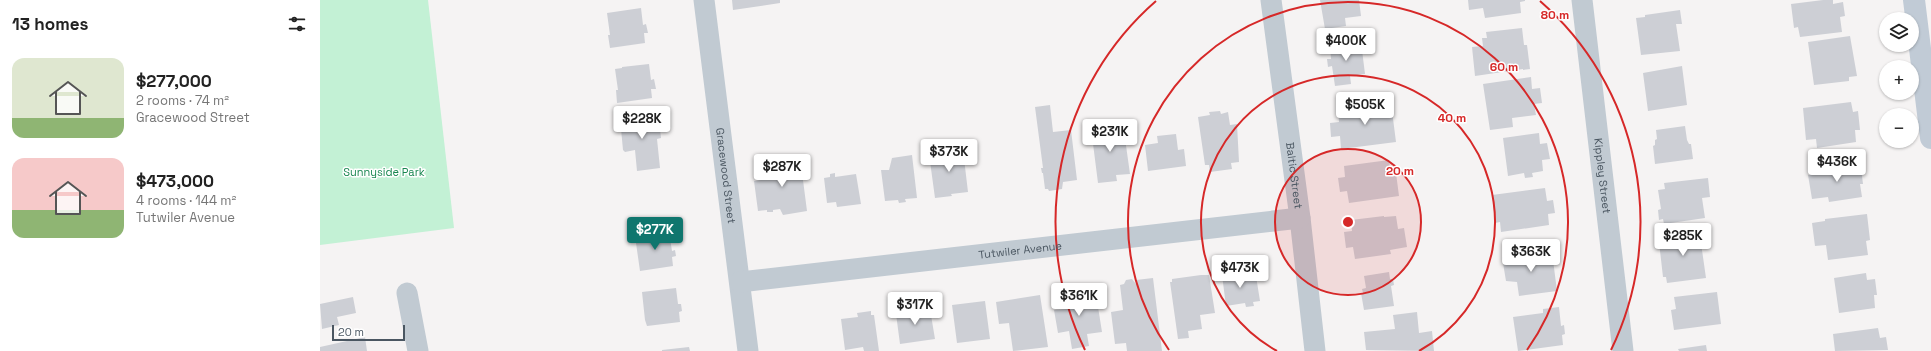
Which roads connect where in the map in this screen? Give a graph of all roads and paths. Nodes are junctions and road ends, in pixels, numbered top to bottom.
1 (704, 0) edge
2 (1271, 0) edge
3 (1582, 0) edge
4 (1914, 0) edge
5 (1931, 138) edge
6 (1300, 218) junction
7 (740, 282) junction
8 (407, 293) dead end
9 (418, 351) edge
10 (748, 351) edge
11 (1315, 351) edge
12 (1623, 351) edge

1 - 7 street, Gracewood Street
2 - 6 street, Baltic Street
3 - 12 street, Kippley Street
4 - 5 street
6 - 7 street, Tutwiler Avenue
6 - 11 street, Baltic Street
7 - 10 street, Gracewood Street
8 - 9 street

